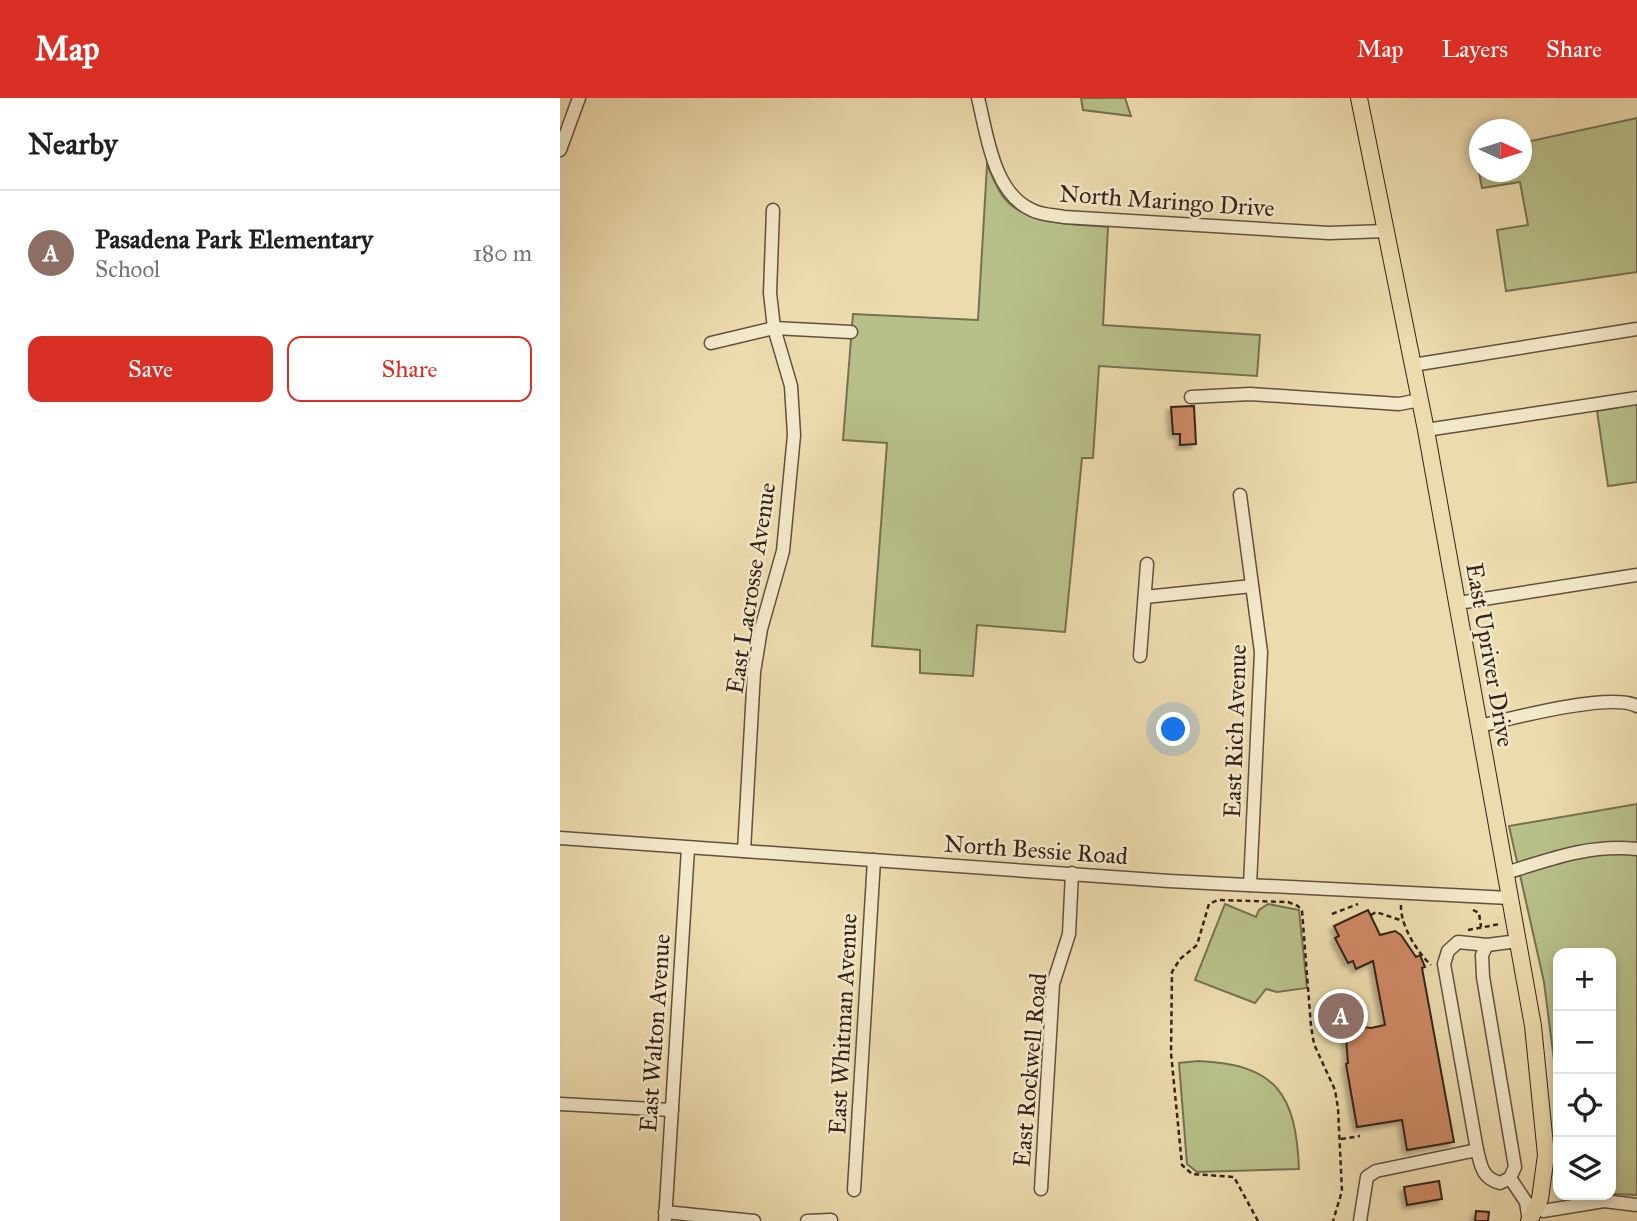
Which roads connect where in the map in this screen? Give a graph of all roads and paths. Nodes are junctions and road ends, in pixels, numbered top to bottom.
1 (579, 98) edge
2 (978, 98) edge
3 (1359, 98) edge
4 (560, 150) edge
5 (773, 210) dead end
6 (1386, 231) junction
7 (774, 328) junction
8 (1637, 329) edge
9 (852, 332) dead end
10 (711, 343) dead end
11 (1413, 365) junction
12 (1191, 397) dead end
13 (1637, 398) edge
14 (1420, 400) junction
15 (1426, 430) junction
16 (1240, 495) dead end
17 (1147, 564) dead end
18 (1637, 575) edge
19 (1252, 586) junction
20 (1145, 597) junction
21 (1458, 603) junction
22 (1140, 656) dead end
23 (1637, 706) edge
24 (1480, 726) junction
25 (560, 838) edge
26 (688, 848) junction
27 (1637, 849) edge
28 (744, 851) junction
29 (874, 860) junction
30 (1072, 873) junction
31 (1506, 873) junction
32 (1250, 885) junction
33 (1510, 898) junction
34 (1364, 903) dead end
35 (1389, 904) dead end
36 (1462, 909) dead end
37 (1332, 914) dead end
38 (1371, 915) dead end
39 (1404, 921) junction
40 (1481, 927) dead end
41 (1518, 941) junction
42 (1487, 945) junction
43 (1431, 965) dead end
44 (560, 1104) edge
45 (671, 1110) junction
46 (1360, 1136) dead end
47 (1341, 1139) junction
48 (1476, 1150) junction
49 (1510, 1178) junction
50 (1041, 1189) dead end
51 (854, 1190) dead end
52 (1637, 1205) edge
53 (1538, 1214) edge
54 (665, 1216) edge
55 (831, 1220) edge
56 (754, 1221) edge
57 (807, 1221) edge
58 (1258, 1221) edge
59 (1333, 1221) edge
60 (1360, 1221) edge

1 - 4 street
2 - 6 street, North Maringo Drive
3 - 6 main road, East Upriver Drive
5 - 7 street, East Lacrosse Avenue
6 - 11 main road, East Upriver Drive
7 - 9 street
7 - 10 street
7 - 28 street, East Lacrosse Avenue
8 - 11 street
11 - 14 main road, East Upriver Drive
12 - 14 street
13 - 15 street
14 - 15 main road, East Upriver Drive
15 - 21 main road, East Upriver Drive
16 - 19 street, East Rich Avenue
17 - 20 street
18 - 21 street
19 - 20 street
19 - 32 street, East Rich Avenue
20 - 22 street
21 - 24 main road, East Upriver Drive
23 - 24 street
24 - 31 main road, East Upriver Drive
25 - 26 street, North Bessie Road
26 - 28 street, North Bessie Road
26 - 45 street, East Walton Avenue
27 - 31 street
28 - 29 street, North Bessie Road
29 - 30 street, North Bessie Road
29 - 51 street, East Whitman Avenue
30 - 32 street, North Bessie Road
30 - 50 street, East Rockwell Road
31 - 33 main road, East Upriver Drive
32 - 33 street, North Bessie Road
33 - 41 main road, East Upriver Drive
34 - 37 path
35 - 39 path
36 - 40 path
38 - 39 path
39 - 43 path
41 - 42 street
41 - 53 main road, East Upriver Drive
42 - 48 street
42 - 49 street
44 - 45 street
45 - 54 street, East Walton Avenue
46 - 47 path
47 - 58 path
47 - 59 path
48 - 49 street
48 - 60 street
49 - 53 street
52 - 53 street
54 - 56 street
55 - 57 street

